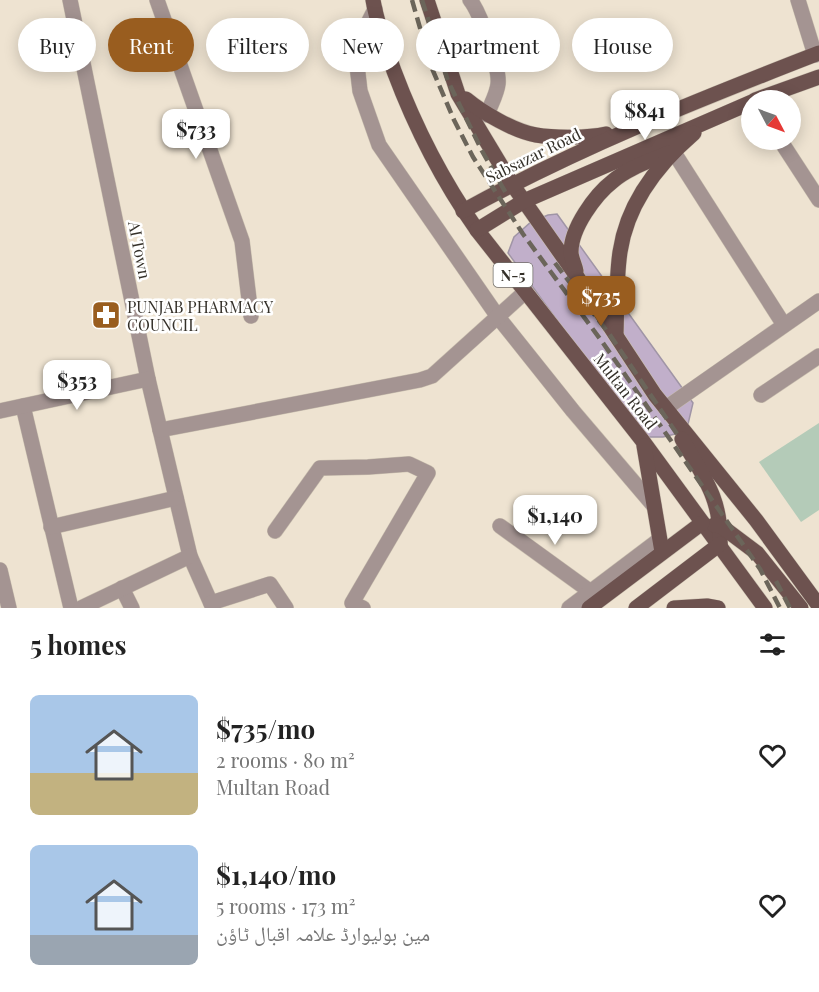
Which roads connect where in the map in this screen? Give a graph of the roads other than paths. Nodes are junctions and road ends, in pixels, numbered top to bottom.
1 (70, 0) edge
2 (157, 0) edge
3 (427, 0) edge
4 (470, 0) edge
5 (798, 0) edge
6 (374, 5) edge
7 (817, 54) edge
8 (819, 77) edge
9 (783, 90) edge
10 (458, 94) junction
11 (741, 107) edge
12 (487, 115) junction
13 (705, 124) junction
14 (634, 128) junction
15 (786, 150) edge
16 (673, 151) junction
17 (512, 184) junction
18 (819, 200) edge
19 (524, 201) junction
20 (463, 211) junction
21 (477, 230) junction
22 (578, 278) junction
23 (525, 292) junction
24 (819, 301) edge
25 (251, 316) dead end
26 (498, 316) junction
27 (784, 325) junction
28 (616, 335) junction
29 (819, 356) edge
30 (148, 379) junction
31 (655, 395) junction
32 (761, 395) dead end
33 (23, 406) junction
34 (666, 408) junction
35 (0, 411) edge
36 (160, 430) junction
37 (642, 440) junction
38 (176, 498) junction
39 (654, 506) junction
40 (702, 523) junction
41 (500, 526) dead end
42 (721, 526) junction
43 (51, 527) junction
44 (276, 531) dead end
45 (720, 544) junction
46 (660, 546) junction
47 (190, 556) junction
48 (0, 570) edge
49 (122, 588) junction
50 (591, 592) junction
51 (818, 601) edge
52 (97, 604) edge
53 (212, 605) edge
54 (710, 607) edge
55 (9, 608) edge
56 (71, 608) edge
57 (81, 608) edge
58 (132, 608) edge
59 (286, 608) edge
60 (363, 608) edge
61 (569, 608) edge
62 (590, 608) edge
63 (636, 608) edge
64 (674, 608) edge
65 (765, 608) edge
66 (801, 608) edge

1 - 30 street, AI Town
2 - 25 street
3 - 10 main road, Multan Road
4 - 12 street
5 - 7 street
6 - 20 main road, Multan Road / N-5
6 - 26 street
7 - 14 main road, Sabsazar Road
8 - 9 main road
10 - 12 main road
10 - 17 main road, Multan Road
11 - 13 main road
12 - 14 main road
13 - 16 main road
13 - 19 main road
14 - 17 main road, Sabsazar Road
15 - 18 street
16 - 22 main road
16 - 27 street
16 - 28 main road
17 - 19 main road, Multan Road
17 - 20 main road, Sabsazar Road
19 - 21 main road
19 - 22 main road, Multan Road
20 - 21 main road, Multan Road / N-5
21 - 23 main road, Multan Road / N-5
22 - 28 main road, Multan Road
23 - 26 street
23 - 37 main road, Multan Road / N-5
24 - 27 street
26 - 36 street
26 - 39 street
27 - 34 street
28 - 31 main road, Multan Road
29 - 32 street
30 - 33 street
30 - 36 street, AI Town
31 - 34 main road, Multan Road
31 - 42 main road
33 - 35 street
33 - 43 street
34 - 51 main road, Multan Road
36 - 38 street, AI Town
37 - 39 main road
37 - 40 main road, Multan Road / N-5
38 - 43 street
38 - 47 street, AI Town
39 - 46 main road
40 - 42 main road
40 - 45 main road, Multan Road / N-5
40 - 46 main road
41 - 50 street
42 - 45 main road
42 - 66 main road
43 - 56 street
44 - 60 street
45 - 63 main road
45 - 65 main road, Multan Road / N-5
46 - 50 street
46 - 62 main road
47 - 49 street
47 - 53 street, AI Town
48 - 55 street
49 - 52 street
49 - 58 street
50 - 61 street
52 - 57 street
53 - 59 street
54 - 64 main road

